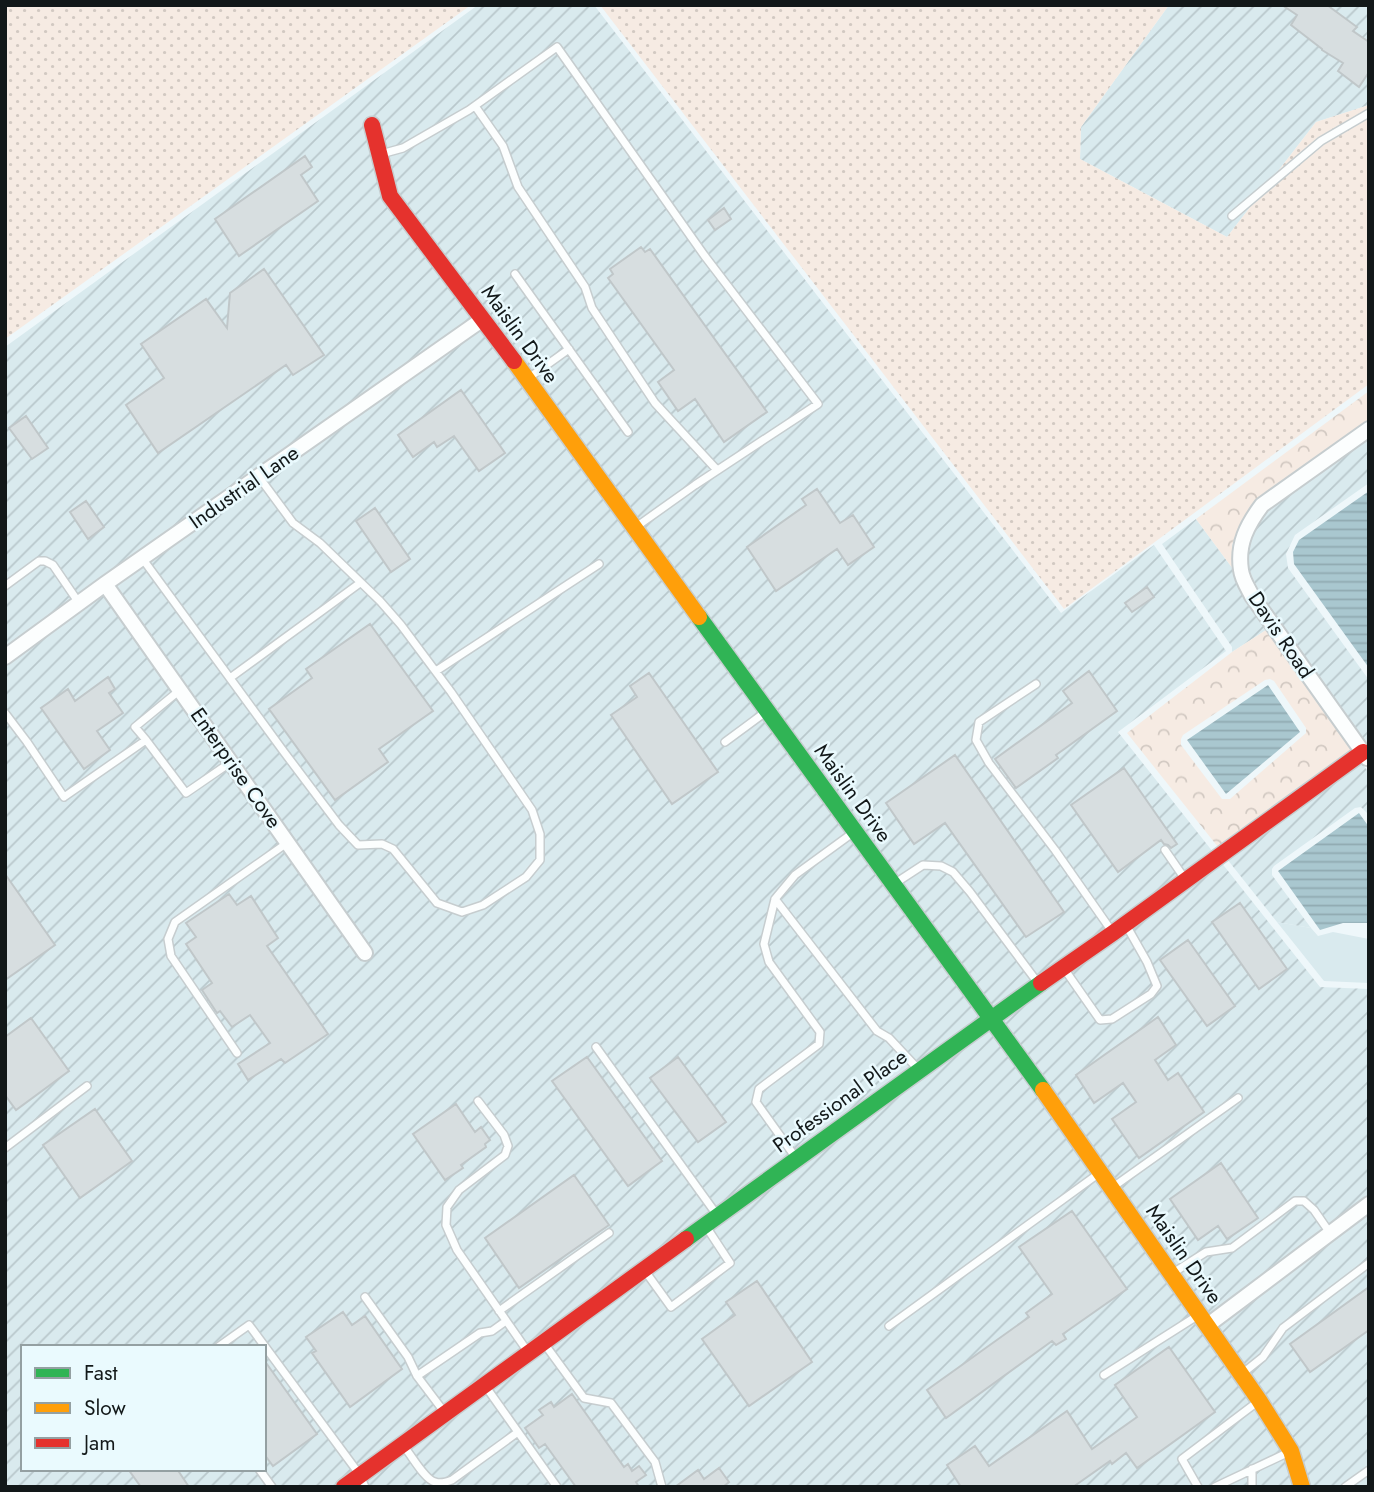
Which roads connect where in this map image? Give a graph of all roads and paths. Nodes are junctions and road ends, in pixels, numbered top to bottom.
1 (475, 106) junction
2 (1369, 113) edge
3 (372, 125) dead end
4 (380, 154) junction
5 (1232, 216) dead end
6 (515, 274) dead end
7 (484, 319) junction
8 (569, 349) junction
9 (527, 379) junction
10 (1369, 429) edge
11 (628, 432) dead end
12 (718, 470) junction
13 (259, 477) junction
14 (635, 528) junction
15 (142, 558) junction
16 (599, 564) dead end
17 (360, 583) junction
18 (106, 584) junction
19 (5, 586) edge
20 (79, 603) junction
21 (5, 657) edge
22 (436, 671) junction
23 (230, 678) junction
24 (1036, 684) dead end
25 (180, 690) junction
26 (767, 710) junction
27 (5, 713) edge
28 (146, 740) junction
29 (725, 742) dead end
30 (1367, 753) edge
31 (231, 762) junction
32 (855, 831) junction
33 (288, 843) junction
34 (1165, 850) dead end
35 (1185, 880) junction
36 (894, 885) junction
37 (775, 899) junction
38 (1119, 929) junction
39 (365, 953) dead end
40 (1064, 968) junction
41 (1039, 984) junction
42 (991, 1018) junction
43 (596, 1047) dead end
44 (237, 1053) dead end
45 (919, 1070) junction
46 (87, 1086) dead end
47 (1238, 1098) dead end
48 (478, 1101) dead end
49 (5, 1148) edge
50 (796, 1159) junction
51 (1101, 1172) junction
52 (1112, 1188) junction
53 (1369, 1204) edge
54 (711, 1220) junction
55 (609, 1233) dead end
56 (1330, 1233) junction
57 (1369, 1264) edge
58 (644, 1269) junction
59 (1172, 1273) junction
60 (365, 1297) dead end
61 (499, 1311) junction
62 (1204, 1320) junction
63 (506, 1321) junction
64 (889, 1326) dead end
65 (543, 1342) junction
66 (221, 1345) edge
67 (262, 1345) edge
68 (266, 1350) edge
69 (528, 1353) junction
70 (1242, 1373) junction
71 (1104, 1375) dead end
72 (417, 1376) junction
73 (485, 1385) junction
74 (1259, 1400) junction
75 (445, 1414) junction
76 (518, 1432) junction
77 (403, 1444) junction
78 (1291, 1451) junction
79 (1252, 1469) junction
80 (1369, 1470) edge
81 (260, 1471) edge
82 (361, 1483) edge
83 (272, 1487) edge
84 (344, 1487) edge
85 (557, 1487) edge
86 (662, 1487) edge
87 (1198, 1487) edge
88 (1215, 1487) edge
89 (1252, 1487) edge
90 (1302, 1487) edge
91 (1345, 1487) edge

1 - 4 lane
1 - 12 lane
1 - 12 lane
2 - 5 lane
3 - 4 street, Maislin Drive
4 - 7 street, Maislin Drive
6 - 8 lane
7 - 9 street, Maislin Drive
7 - 13 street, Industrial Lane
8 - 9 lane
8 - 11 lane
9 - 14 street, Maislin Drive
10 - 30 street, Davis Road
12 - 14 lane
13 - 15 street, Industrial Lane
13 - 17 lane
14 - 26 street, Maislin Drive
15 - 18 street, Industrial Lane
15 - 23 lane
16 - 22 lane
17 - 22 lane
17 - 23 lane
18 - 20 street, Industrial Lane
18 - 25 street, Enterprise Cove
19 - 20 lane
20 - 21 street, Industrial Lane
22 - 23 lane
24 - 38 lane
25 - 28 lane
25 - 31 street, Enterprise Cove
26 - 29 lane
26 - 32 street, Maislin Drive
27 - 28 lane
28 - 31 lane
30 - 35 street, Professional Place
31 - 33 street, Enterprise Cove
32 - 36 street, Maislin Drive
32 - 37 lane
33 - 39 street, Enterprise Cove
33 - 44 lane
34 - 35 lane
35 - 38 street, Professional Place
36 - 41 lane
36 - 42 street, Maislin Drive
37 - 45 lane
37 - 50 lane
38 - 40 street, Professional Place
38 - 40 lane
40 - 41 street, Professional Place
41 - 42 street, Professional Place
42 - 45 street, Professional Place
42 - 51 street, Maislin Drive
43 - 54 lane
45 - 50 street, Professional Place
46 - 49 lane
47 - 52 lane
48 - 61 lane
50 - 54 street, Professional Place
51 - 52 street, Maislin Drive
51 - 64 lane
52 - 59 street, Maislin Drive
53 - 56 street
54 - 58 street, Professional Place
54 - 58 lane
55 - 61 lane
56 - 59 lane
56 - 62 street
57 - 70 lane
58 - 65 street, Professional Place
59 - 62 street, Maislin Drive
60 - 72 lane
61 - 63 lane
62 - 70 street, Maislin Drive
62 - 71 lane
63 - 69 lane
63 - 72 lane
65 - 69 street, Professional Place
65 - 86 lane
66 - 67 lane
68 - 82 lane
69 - 73 street, Professional Place
70 - 74 street, Maislin Drive
72 - 75 lane
73 - 75 street, Professional Place
73 - 76 lane
74 - 78 street, Maislin Drive
74 - 87 lane
75 - 77 street, Professional Place
76 - 77 lane
76 - 85 lane
77 - 82 street, Professional Place
78 - 79 lane
78 - 90 street, Maislin Drive
79 - 88 lane
79 - 89 lane
80 - 91 lane
81 - 83 lane
82 - 84 street, Professional Place

